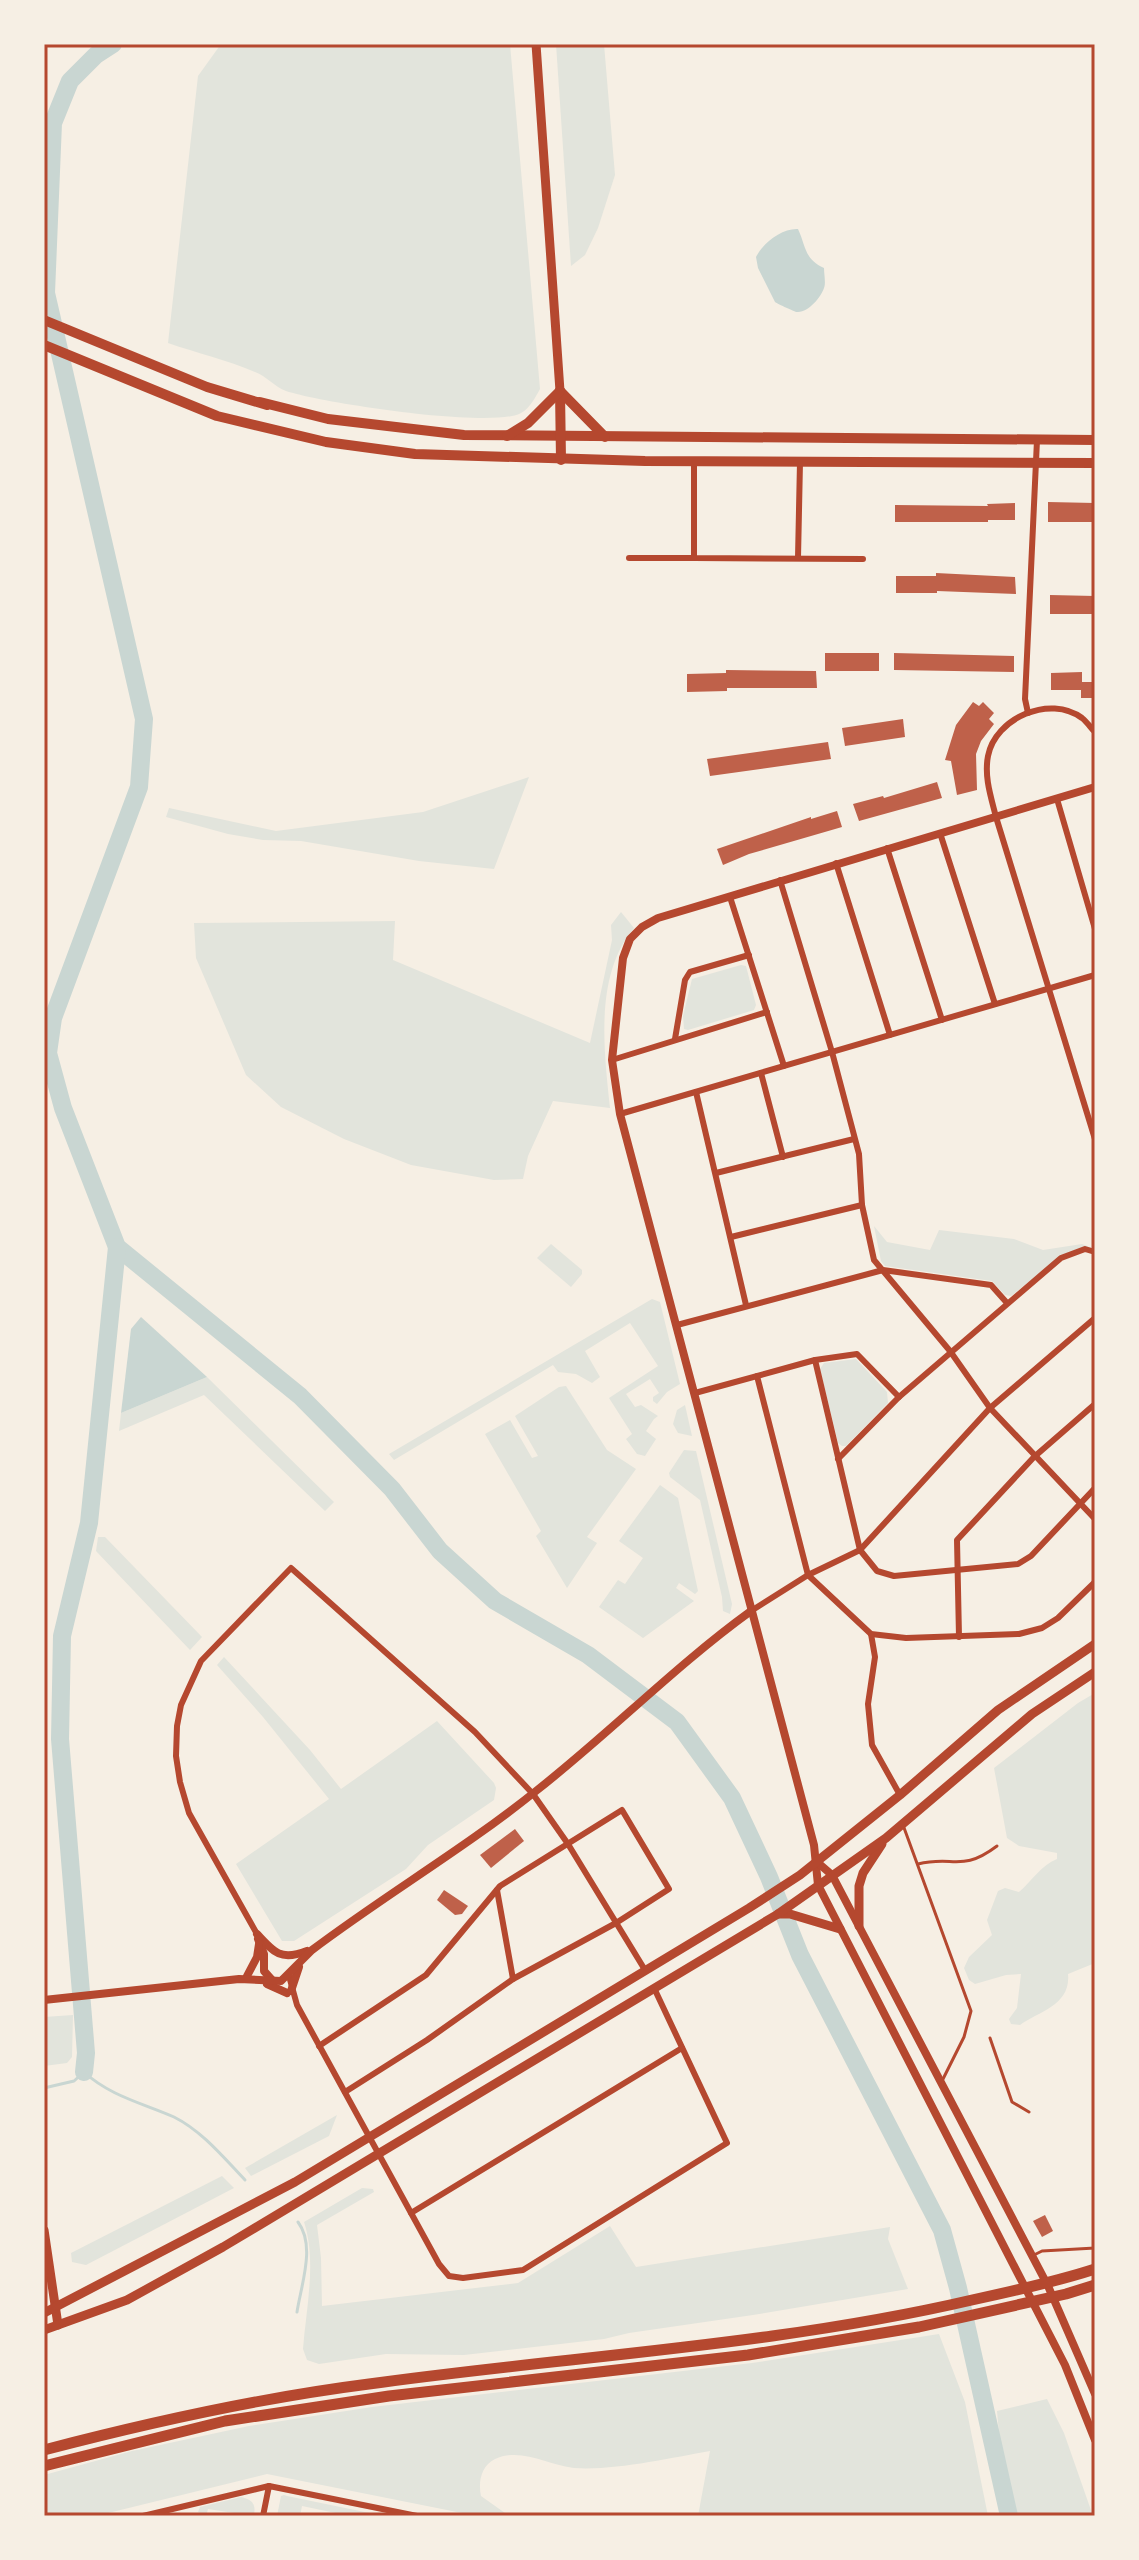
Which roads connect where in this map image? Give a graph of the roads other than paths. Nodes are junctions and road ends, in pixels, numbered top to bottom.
1 (536, 44) edge
2 (44, 320) edge
3 (44, 345) edge
4 (560, 391) junction
5 (507, 436) junction
6 (562, 436) junction
7 (605, 437) junction
8 (1037, 440) junction
9 (1095, 440) edge
10 (561, 460) junction
11 (694, 461) junction
12 (800, 462) junction
13 (1038, 463) junction
14 (1095, 463) edge
15 (629, 558) dead end
16 (694, 558) junction
17 (798, 558) junction
18 (863, 559) dead end
19 (1028, 713) junction
20 (1095, 732) edge
21 (1095, 787) edge
22 (1057, 799) junction
23 (996, 817) junction
24 (940, 833) junction
25 (886, 848) junction
26 (836, 863) junction
27 (780, 880) junction
28 (730, 897) junction
29 (1095, 929) edge
30 (749, 955) junction
31 (1095, 975) edge
32 (1047, 989) junction
33 (995, 1004) junction
34 (767, 1012) junction
35 (942, 1020) junction
36 (890, 1035) junction
37 (675, 1039) junction
38 (832, 1052) junction
39 (612, 1060) junction
40 (784, 1066) junction
41 (761, 1073) junction
42 (696, 1092) junction
43 (620, 1114) junction
44 (854, 1139) junction
45 (1095, 1139) edge
46 (783, 1157) junction
47 (716, 1173) junction
48 (862, 1205) junction
49 (731, 1237) junction
50 (1095, 1252) edge
51 (883, 1270) junction
52 (1007, 1303) junction
53 (746, 1305) junction
54 (1095, 1318) edge
55 (677, 1325) junction
56 (950, 1351) junction
57 (815, 1360) junction
58 (757, 1376) junction
59 (695, 1393) junction
60 (899, 1397) junction
61 (1095, 1404) edge
62 (990, 1408) junction
63 (1034, 1457) junction
64 (838, 1460) junction
65 (1095, 1488) edge
66 (1080, 1504) junction
67 (1095, 1519) edge
68 (860, 1550) junction
69 (959, 1570) junction
70 (808, 1575) junction
71 (1095, 1582) edge
72 (751, 1611) junction
73 (871, 1634) junction
74 (959, 1637) junction
75 (1095, 1644) edge
76 (1095, 1672) edge
77 (533, 1794) junction
78 (900, 1795) junction
79 (903, 1823) junction
80 (886, 1838) junction
81 (568, 1844) junction
82 (997, 1846) dead end
83 (817, 1862) junction
84 (918, 1864) junction
85 (832, 1875) junction
86 (818, 1885) junction
87 (497, 1890) junction
88 (778, 1914) junction
89 (616, 1923) junction
90 (859, 1926) junction
91 (840, 1929) junction
92 (260, 1939) junction
93 (280, 1955) junction
94 (302, 1956) junction
95 (264, 1964) junction
96 (645, 1970) junction
97 (290, 1974) junction
98 (245, 1978) junction
99 (513, 1979) junction
100 (275, 1981) junction
101 (655, 1990) junction
102 (289, 1992) junction
103 (44, 2000) edge
104 (990, 2038) dead end
105 (319, 2046) junction
106 (682, 2048) junction
107 (941, 2082) junction
108 (345, 2092) junction
109 (1029, 2112) dead end
110 (370, 2137) junction
111 (379, 2154) junction
112 (411, 2213) junction
113 (44, 2230) edge
114 (1095, 2248) edge
115 (1032, 2256) junction
116 (1095, 2269) edge
117 (1095, 2285) edge
118 (56, 2307) junction
119 (44, 2313) edge
120 (58, 2325) junction
121 (44, 2330) edge
122 (1095, 2394) edge
123 (1095, 2440) edge
124 (44, 2450) edge
125 (44, 2466) edge
126 (269, 2486) junction
127 (143, 2516) edge
128 (263, 2516) edge
129 (417, 2516) edge

1 - 4 main road
2 - 5 main road
3 - 10 main road
4 - 5 main road
4 - 6 main road
4 - 7 main road
5 - 6 main road
6 - 7 main road
6 - 10 main road
7 - 8 main road
8 - 9 main road
8 - 13 street
10 - 11 main road
11 - 12 main road
11 - 16 street
12 - 13 main road
12 - 17 street
13 - 14 main road
13 - 19 street
15 - 16 street
16 - 17 street
17 - 18 street
19 - 20 street
19 - 23 street
21 - 22 street
22 - 23 street
22 - 29 street
23 - 24 street
23 - 32 street
24 - 25 street
24 - 33 street
25 - 26 street
25 - 35 street
26 - 27 street
26 - 36 street
27 - 28 street
27 - 38 street
28 - 30 street
28 - 39 street
30 - 34 street
30 - 37 street
31 - 32 street
32 - 33 street
32 - 45 street
33 - 35 street
34 - 37 street
34 - 40 street
35 - 36 street
36 - 38 street
37 - 39 street
38 - 40 street
38 - 44 street
39 - 43 street
40 - 41 street
41 - 42 street
41 - 46 street
42 - 43 street
42 - 47 street
43 - 55 street
44 - 46 street
44 - 48 street
46 - 47 street
47 - 49 street
48 - 49 street
48 - 51 street
49 - 53 street
50 - 52 street
51 - 52 street
51 - 53 street
51 - 56 street
52 - 56 street
53 - 55 street
54 - 62 street
55 - 59 street
56 - 60 street
56 - 62 street
57 - 58 street
57 - 60 street
57 - 64 street
58 - 59 street
58 - 70 street
59 - 72 street
60 - 64 street
61 - 63 street
62 - 63 street
62 - 68 street
63 - 66 street
63 - 69 street
64 - 68 street
65 - 66 street
66 - 67 street
66 - 69 street
68 - 69 street
68 - 70 street
69 - 74 street
70 - 72 street
70 - 73 street
71 - 74 street
72 - 77 street
72 - 83 street
73 - 74 street
73 - 78 street
75 - 78 main road
76 - 79 main road
77 - 81 street
77 - 92 street
77 - 94 street
78 - 83 main road
79 - 80 main road
79 - 84 lane
80 - 85 main road
80 - 90 main road
81 - 87 street
81 - 89 street
81 - 89 street
82 - 84 lane
83 - 85 street
83 - 86 street
83 - 96 main road
84 - 107 lane
85 - 86 main road
85 - 90 street
86 - 88 main road
86 - 91 street
87 - 99 street
87 - 105 street
88 - 91 main road
88 - 101 main road
89 - 96 street
89 - 99 street
90 - 107 street
91 - 123 street
92 - 93 street
92 - 94 street
92 - 95 street
92 - 98 street
93 - 94 street
93 - 95 street
93 - 97 street
94 - 97 street
94 - 102 street
95 - 98 street
95 - 100 street
96 - 110 main road
97 - 100 street
97 - 102 street
98 - 100 street
98 - 102 street
98 - 103 street
99 - 108 street
100 - 102 street
101 - 106 street
101 - 111 main road
102 - 105 street
104 - 109 lane
105 - 108 street
106 - 112 street
106 - 112 street
107 - 115 street
108 - 110 street
110 - 111 street
110 - 118 main road
111 - 112 street
111 - 120 main road
113 - 118 main road
114 - 115 lane
115 - 122 street
116 - 124 highway
117 - 125 highway
118 - 119 main road
118 - 120 main road
120 - 121 main road
126 - 127 street
126 - 128 street
126 - 129 street

